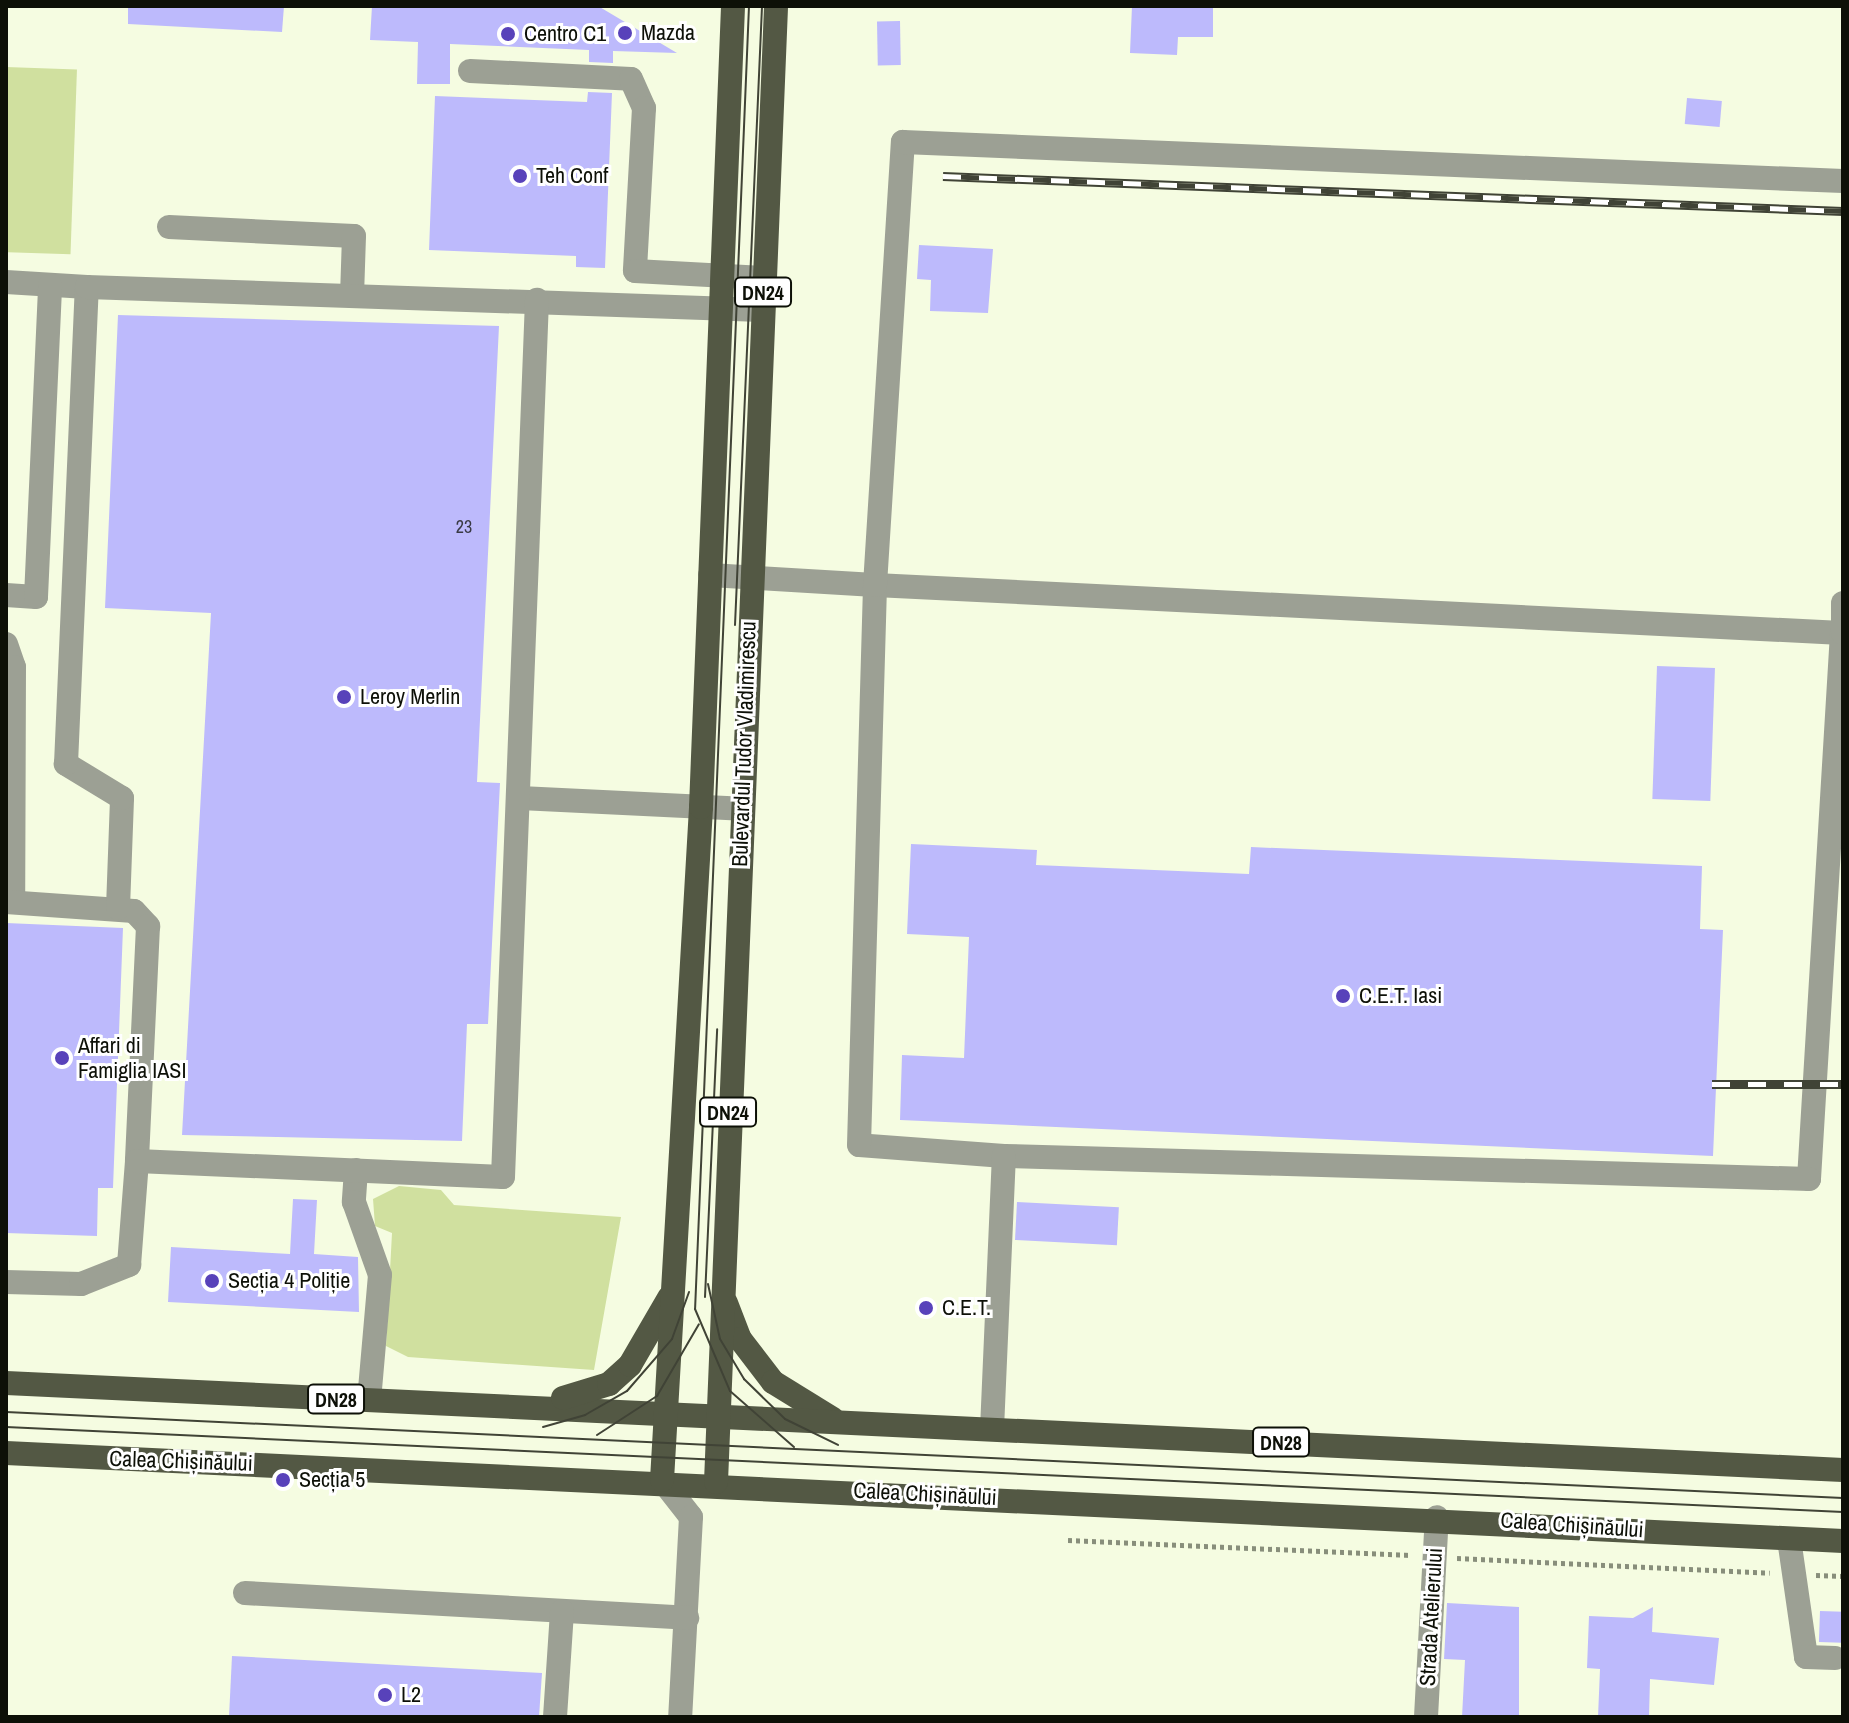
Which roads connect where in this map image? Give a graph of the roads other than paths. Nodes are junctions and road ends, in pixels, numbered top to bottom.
1 (733, 6) edge
2 (776, 6) edge
3 (470, 71) dead end
4 (1843, 181) edge
5 (169, 227) dead end
6 (723, 276) junction
7 (764, 278) junction
8 (6, 282) edge
9 (50, 285) junction
10 (87, 287) junction
11 (352, 295) junction
12 (537, 300) junction
13 (722, 308) junction
14 (762, 310) junction
15 (710, 575) junction
16 (751, 577) junction
17 (875, 585) junction
18 (6, 595) edge
19 (1843, 603) edge
20 (1842, 633) edge
21 (6, 644) edge
22 (520, 798) junction
23 (701, 807) junction
24 (742, 809) junction
25 (1836, 892) edge
26 (10, 902) edge
27 (118, 908) junction
28 (1004, 1156) junction
29 (137, 1161) junction
30 (356, 1170) junction
31 (676, 1281) junction
32 (6, 1282) edge
33 (721, 1285) junction
34 (6, 1383) edge
35 (369, 1400) junction
36 (518, 1405) junction
37 (667, 1412) junction
38 (718, 1416) junction
39 (838, 1422) junction
40 (992, 1429) junction
41 (6, 1453) edge
42 (1843, 1470) edge
43 (662, 1480) junction
44 (716, 1482) junction
45 (691, 1517) junction
46 (1437, 1517) junction
47 (1789, 1539) junction
48 (1843, 1541) edge
49 (245, 1593) dead end
50 (562, 1611) junction
51 (687, 1618) junction
52 (1835, 1658) dead end
53 (555, 1717) edge
54 (680, 1717) edge
55 (1426, 1717) edge

1 - 6 main road, Bulevardul Tudor Vladimirescu / DN24
2 - 7 main road, Bulevardul Tudor Vladimirescu / DN24
3 - 6 street
4 - 17 street
5 - 11 street
6 - 7 street
6 - 13 main road, Bulevardul Tudor Vladimirescu / DN24
7 - 14 main road, Bulevardul Tudor Vladimirescu / DN24
8 - 9 street
9 - 10 street
9 - 18 street
10 - 11 street
10 - 27 street
11 - 12 street
12 - 13 street
12 - 22 street
13 - 14 street
13 - 15 main road, Bulevardul Tudor Vladimirescu / DN24
14 - 16 main road, Bulevardul Tudor Vladimirescu / DN24
15 - 16 street
15 - 23 main road, Bulevardul Tudor Vladimirescu / DN24
16 - 17 street
16 - 24 main road, Bulevardul Tudor Vladimirescu / DN24
17 - 20 street
17 - 28 street
19 - 20 street
20 - 25 street
21 - 26 street
22 - 23 street
22 - 30 street
23 - 24 street
23 - 31 main road, Bulevardul Tudor Vladimirescu / DN24
24 - 33 main road, Bulevardul Tudor Vladimirescu / DN24
25 - 28 street
26 - 27 street
27 - 29 street
28 - 40 street
29 - 30 street
29 - 32 street
30 - 35 street
31 - 36 main road
31 - 37 main road, Bulevardul Tudor Vladimirescu / DN24
33 - 38 main road, Bulevardul Tudor Vladimirescu / DN24
33 - 39 main road
34 - 35 main road, DN28
35 - 36 main road, DN28
36 - 37 main road, DN28
37 - 38 main road, DN28
37 - 43 main road, Bulevardul Tudor Vladimirescu / DN24
38 - 39 main road, DN28
38 - 44 main road, Bulevardul Tudor Vladimirescu / DN24
39 - 40 main road, DN28
40 - 42 main road, DN28
41 - 43 main road, Calea Chișinăului
43 - 44 main road, Calea Chișinăului
43 - 45 street
44 - 45 street
44 - 46 main road, Calea Chișinăului
45 - 51 street
46 - 47 main road, Calea Chișinăului
46 - 55 street, Strada Atelierului
47 - 48 main road, Calea Chișinăului
47 - 52 street
49 - 50 street
50 - 51 street
50 - 53 street
51 - 54 street

